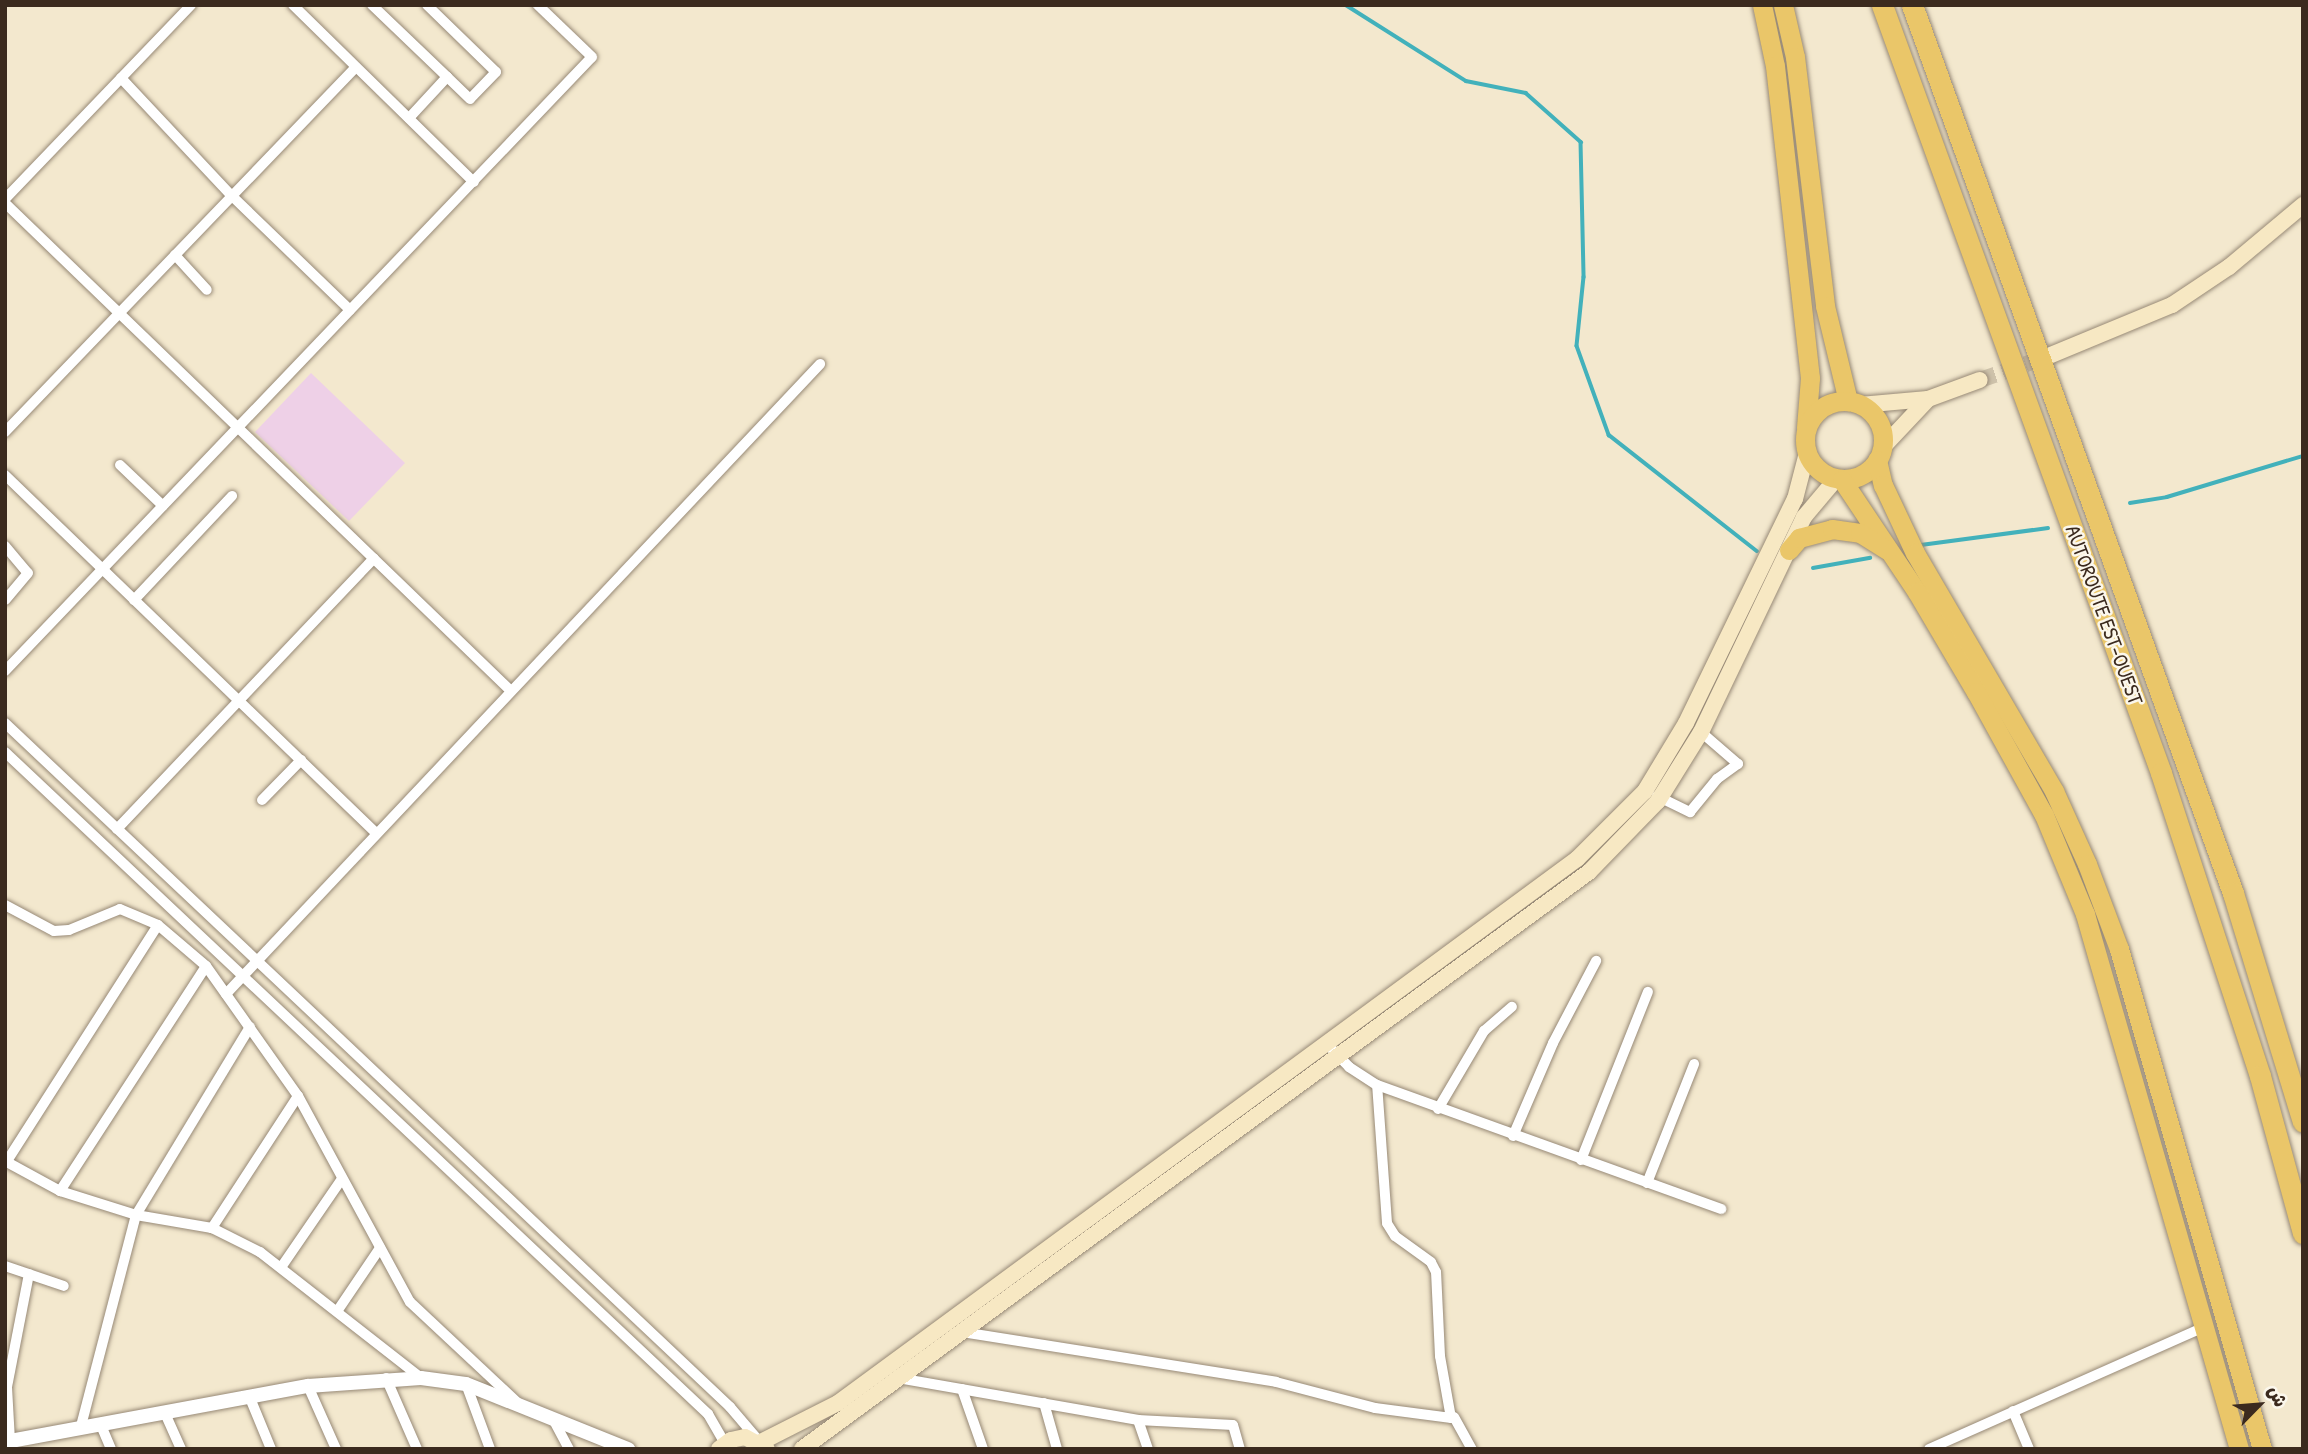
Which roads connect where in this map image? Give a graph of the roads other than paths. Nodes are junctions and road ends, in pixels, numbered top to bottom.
1 (191, 5) edge
2 (293, 5) edge
3 (312, 5) edge
4 (372, 5) edge
5 (427, 5) edge
6 (538, 5) edge
7 (1762, 5) edge
8 (1783, 5) edge
9 (1882, 5) edge
10 (1912, 5) edge
11 (302, 15) junction
12 (356, 67) junction
13 (447, 77) junction
14 (121, 78) junction
15 (408, 118) junction
16 (474, 181) junction
17 (232, 196) junction
18 (5, 201) edge
19 (2303, 205) edge
20 (175, 255) junction
21 (208, 290) dead end
22 (350, 310) junction
23 (120, 313) junction
24 (2052, 355) tunnel mouth
25 (820, 364) dead end
26 (1980, 380) tunnel mouth
27 (1928, 399) junction
28 (1854, 403) junction
29 (238, 428) junction
30 (1806, 428) junction
31 (5, 432) edge
32 (1807, 453) junction
33 (1880, 454) junction
34 (120, 465) dead end
35 (5, 475) edge
36 (1839, 479) junction
37 (232, 496) dead end
38 (163, 506) junction
39 (5, 546) edge
40 (1789, 551) junction
41 (1894, 555) junction
42 (374, 558) junction
43 (102, 569) junction
44 (5, 600) edge
45 (134, 600) junction
46 (5, 671) edge
47 (510, 690) junction
48 (238, 700) junction
49 (5, 723) edge
50 (1701, 732) junction
51 (5, 752) edge
52 (301, 760) junction
53 (1645, 791) junction
54 (1661, 797) junction
55 (262, 800) dead end
56 (117, 829) junction
57 (375, 832) junction
58 (5, 905) edge
59 (158, 925) junction
60 (256, 960) junction
61 (1596, 961) dead end
62 (206, 966) junction
63 (243, 976) junction
64 (1648, 992) dead end
65 (226, 994) junction
66 (1512, 1007) dead end
67 (250, 1027) junction
68 (1332, 1050) junction
69 (1694, 1064) dead end
70 (1377, 1085) junction
71 (1262, 1091) junction
72 (298, 1096) junction
73 (1273, 1104) junction
74 (1438, 1109) junction
75 (2303, 1122) edge
76 (1513, 1136) junction
77 (1581, 1160) junction
78 (6, 1161) edge
79 (341, 1180) junction
80 (1647, 1183) junction
81 (60, 1191) junction
82 (1721, 1209) dead end
83 (136, 1215) junction
84 (212, 1228) junction
85 (2303, 1233) edge
86 (380, 1248) junction
87 (5, 1266) edge
88 (282, 1266) junction
89 (29, 1274) junction
90 (64, 1286) dead end
91 (338, 1310) junction
92 (2204, 1326) junction
93 (962, 1332) junction
94 (386, 1378) junction
95 (421, 1378) junction
96 (898, 1378) junction
97 (466, 1384) junction
98 (308, 1386) junction
99 (962, 1389) junction
100 (250, 1398) junction
101 (1044, 1403) junction
102 (525, 1410) junction
103 (164, 1411) junction
104 (2013, 1411) junction
105 (1454, 1417) junction
106 (554, 1419) junction
107 (1138, 1420) junction
108 (100, 1423) junction
109 (81, 1426) junction
110 (8, 1442) edge
111 (32, 1443) edge
112 (762, 1444) edge
113 (722, 1446) edge
114 (111, 1449) edge
115 (181, 1449) edge
116 (271, 1449) edge
117 (336, 1449) edge
118 (417, 1449) edge
119 (490, 1449) edge
120 (569, 1449) edge
121 (628, 1449) edge
122 (802, 1449) edge
123 (983, 1449) edge
124 (1057, 1449) edge
125 (1148, 1449) edge
126 (1240, 1449) edge
127 (1472, 1449) edge
128 (1929, 1449) edge
129 (2029, 1449) edge
130 (2239, 1449) edge
131 (2262, 1449) edge

1 - 14 street
2 - 11 street
3 - 11 street
4 - 13 street
5 - 13 street
6 - 16 street
7 - 30 highway
8 - 28 highway
9 - 85 highway, AUTOROUTE EST-OUEST
10 - 75 highway, AUTOROUTE EST-OUEST
11 - 12 street
12 - 15 street
12 - 17 street
13 - 15 street
14 - 17 street
14 - 18 street
15 - 16 street
16 - 22 street
17 - 20 street
17 - 22 street
18 - 23 street
19 - 24 main road
20 - 21 street
20 - 23 street
22 - 29 street
23 - 29 street
23 - 31 street
25 - 47 street
26 - 27 main road
27 - 28 main road
27 - 33 main road
28 - 30 highway
28 - 33 highway
29 - 38 street
29 - 42 street
30 - 32 highway
32 - 36 highway
32 - 53 main road
33 - 36 highway
33 - 131 highway
34 - 38 street
35 - 43 street
36 - 40 main road
36 - 41 highway
37 - 45 street
38 - 43 street
39 - 44 street
40 - 41 highway
40 - 50 main road
41 - 92 highway
42 - 47 street
42 - 48 street
43 - 45 street
43 - 46 street
45 - 48 street
47 - 57 street
48 - 52 street
48 - 56 street
49 - 56 street
50 - 54 main road
50 - 54 street
51 - 63 street
52 - 55 street
52 - 57 street
53 - 54 street
53 - 68 main road
54 - 68 main road
56 - 60 street
57 - 60 street
58 - 59 street
59 - 62 street
59 - 78 street
60 - 63 street
60 - 112 street
61 - 76 street
62 - 65 street
62 - 81 street
63 - 65 street
63 - 113 street
64 - 77 street
65 - 67 street
66 - 74 street
67 - 72 street
67 - 83 street
68 - 70 street
68 - 71 main road
68 - 73 main road
69 - 80 street
70 - 74 street
70 - 105 street
71 - 73 main road
71 - 112 main road
72 - 79 street
72 - 84 street
73 - 93 main road
74 - 76 street
76 - 77 street
77 - 80 street
78 - 81 street
79 - 86 street
79 - 88 street
80 - 82 street
81 - 83 street
83 - 84 street
83 - 109 street
84 - 88 street
86 - 91 street
86 - 102 street
87 - 89 street
88 - 91 street
89 - 90 street
89 - 110 street
91 - 95 street
92 - 104 street
92 - 130 highway
93 - 96 main road
93 - 105 street
94 - 95 street
94 - 98 street
94 - 118 street
95 - 97 street
96 - 99 street
96 - 122 main road
97 - 102 street
97 - 119 street
98 - 100 street
98 - 117 street
99 - 101 street
99 - 123 street
100 - 103 street
100 - 116 street
101 - 107 street
101 - 124 street
102 - 106 street
103 - 108 street
103 - 115 street
104 - 128 street
104 - 129 street
105 - 127 street
106 - 120 street
106 - 121 street
107 - 125 street
107 - 126 street
108 - 109 street
108 - 114 street
109 - 111 street
110 - 111 street
112 - 113 main road

